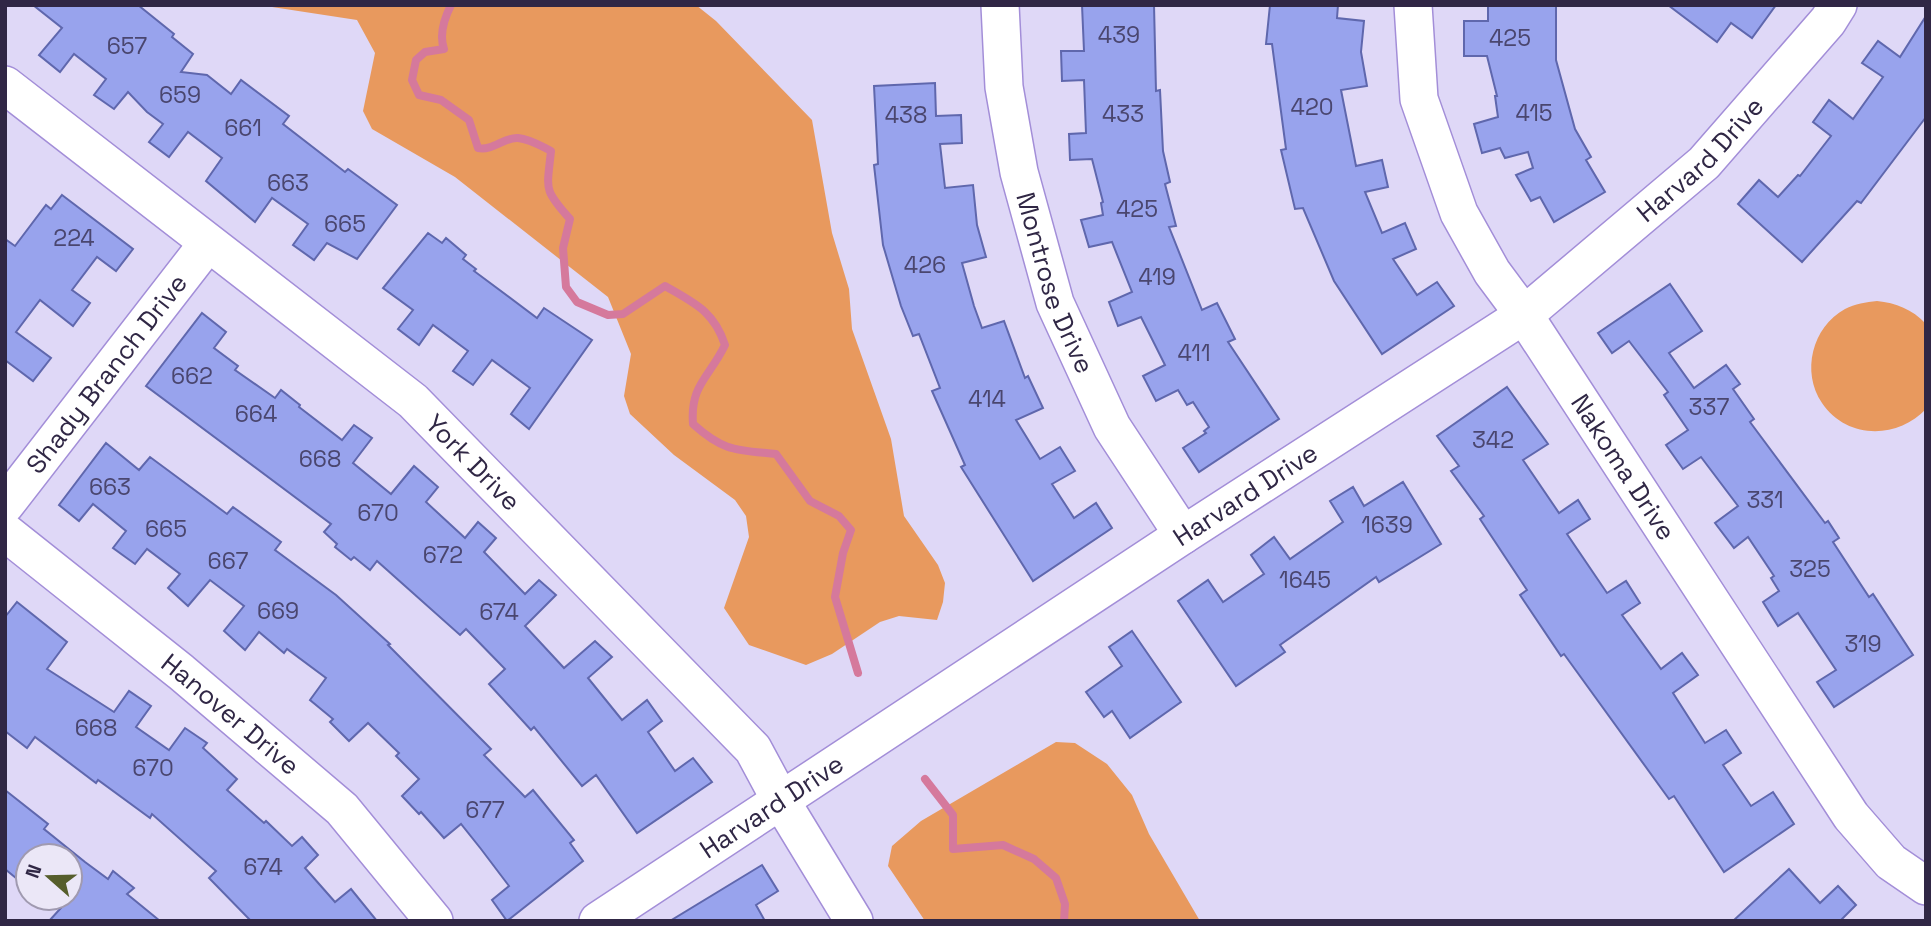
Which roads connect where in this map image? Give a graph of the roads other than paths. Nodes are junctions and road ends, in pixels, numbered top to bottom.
1 (1000, 5) edge
2 (1413, 5) edge
3 (1838, 5) edge
4 (5, 85) edge
5 (208, 243) junction
6 (1524, 315) junction
7 (5, 505) edge
8 (5, 532) edge
9 (1183, 536) junction
10 (781, 801) junction
11 (1926, 886) edge
12 (434, 921) edge
13 (598, 921) edge
14 (854, 921) edge

1 - 9 street, Montrose Drive
2 - 6 street, Nakoma Drive
3 - 6 street, Harvard Drive
4 - 5 street, York Drive
5 - 7 street, Shady Branch Drive
5 - 10 street, York Drive
6 - 9 street, Harvard Drive
6 - 11 street, Nakoma Drive
8 - 12 street, Hanover Drive
9 - 10 street, Harvard Drive
10 - 13 street, Harvard Drive
10 - 14 street, York Drive

